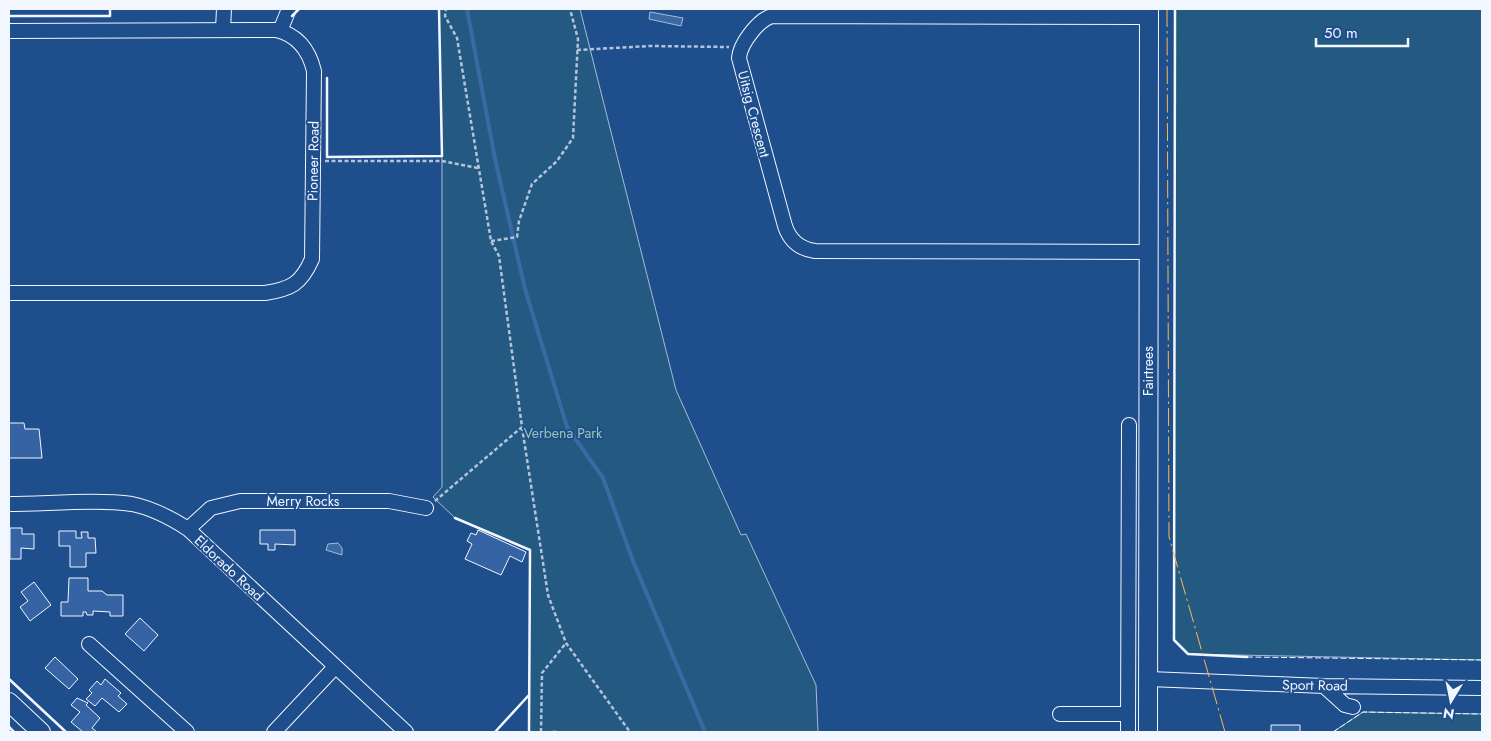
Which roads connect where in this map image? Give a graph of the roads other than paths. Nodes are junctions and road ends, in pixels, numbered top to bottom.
1 (224, 9) edge
2 (289, 9) edge
3 (1149, 13) edge
4 (223, 29) junction
5 (9, 31) edge
6 (280, 31) junction
7 (1148, 252) junction
8 (9, 293) edge
9 (1130, 424) dead end
10 (9, 504) edge
11 (426, 508) road end
12 (1129, 514) junction
13 (1148, 514) junction
14 (188, 528) junction
15 (89, 644) dead end
16 (335, 667) junction
17 (1148, 679) junction
18 (1324, 686) junction
19 (1482, 688) edge
20 (9, 702) edge
21 (1353, 707) dead end
22 (1060, 714) dead end
23 (1128, 714) junction
24 (41, 732) edge
25 (187, 732) edge
26 (274, 732) edge
27 (406, 732) edge
28 (1128, 732) edge
29 (1148, 732) edge

1 - 4 street
2 - 6 street
3 - 7 main road, Fairtrees
3 - 7 street, Uitsig Crescent
4 - 5 street
4 - 6 street
6 - 8 street, Pioneer Road
7 - 13 main road, Fairtrees
9 - 12 street
10 - 14 street, Eldorado Road
11 - 14 street, Merry Rocks
12 - 13 street
12 - 23 street
13 - 17 main road, Fairtrees
14 - 16 street, Eldorado Road
15 - 25 street
16 - 26 street
16 - 27 street, Eldorado Road
17 - 18 street, Sport Road
17 - 29 main road, Fairtrees
18 - 19 street, Sport Road
18 - 21 street
20 - 24 main road
22 - 23 street
23 - 28 street

